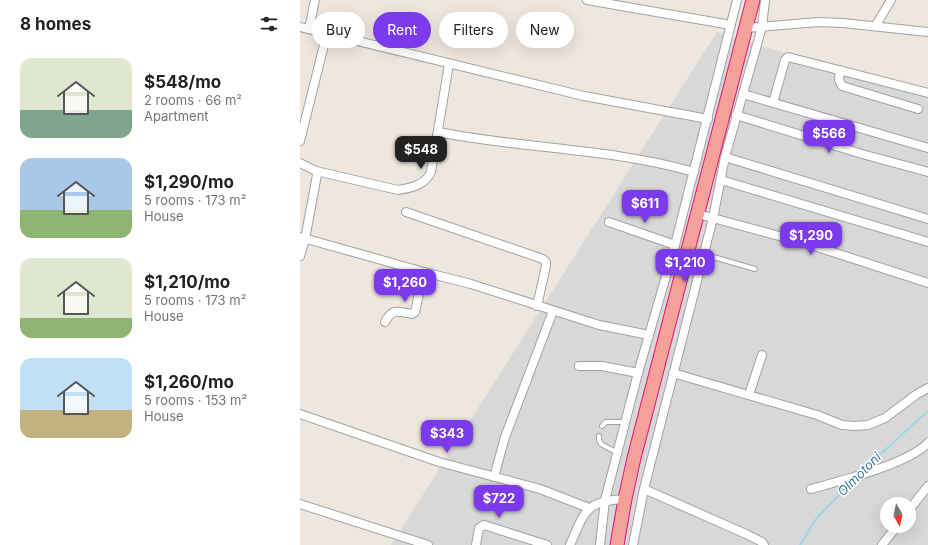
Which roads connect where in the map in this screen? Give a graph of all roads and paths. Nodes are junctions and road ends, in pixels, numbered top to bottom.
1 (315, 0) edge
2 (587, 0) edge
3 (737, 0) edge
4 (752, 0) edge
5 (765, 0) edge
6 (891, 0) edge
7 (731, 25) junction
8 (876, 25) junction
9 (300, 27) edge
10 (762, 27) junction
11 (746, 28) junction
12 (309, 30) junction
13 (312, 30) edge
14 (928, 32) edge
15 (365, 43) edge
16 (323, 48) edge
17 (449, 64) junction
18 (840, 70) junction
19 (928, 93) edge
20 (742, 94) junction
21 (773, 103) junction
22 (918, 109) dead end
23 (736, 115) junction
24 (708, 119) junction
25 (438, 132) junction
26 (300, 141) edge
27 (928, 148) edge
28 (725, 157) junction
29 (300, 164) edge
30 (316, 171) junction
31 (694, 172) junction
32 (928, 172) edge
33 (720, 180) junction
34 (406, 212) dead end
35 (698, 214) junction
36 (712, 218) junction
37 (928, 219) edge
38 (609, 222) dead end
39 (303, 238) edge
40 (928, 242) edge
41 (675, 245) junction
42 (703, 254) junction
43 (300, 256) edge
44 (754, 269) dead end
45 (424, 272) junction
46 (928, 283) edge
47 (677, 295) junction
48 (692, 299) junction
49 (537, 306) junction
50 (553, 311) junction
51 (385, 322) dead end
52 (649, 335) junction
53 (762, 355) dead end
54 (579, 366) dead end
55 (638, 373) junction
56 (673, 373) junction
57 (928, 388) edge
58 (748, 395) junction
59 (300, 414) edge
60 (626, 422) junction
61 (602, 426) dead end
62 (599, 436) dead end
63 (928, 443) edge
64 (618, 453) junction
65 (494, 478) junction
66 (928, 486) edge
67 (644, 489) junction
68 (812, 489) dead end
69 (625, 499) junction
70 (605, 500) junction
71 (916, 501) edge
72 (300, 504) edge
73 (588, 508) junction
74 (891, 533) edge
75 (428, 545) edge
76 (476, 545) edge
77 (547, 545) edge
78 (570, 545) edge
79 (600, 545) edge
80 (617, 545) edge
81 (633, 545) edge
82 (764, 545) edge
83 (882, 545) edge

1 - 12 street
2 - 7 street
3 - 7 street
4 - 11 highway
5 - 10 street
6 - 8 street
7 - 24 street
8 - 10 street
8 - 14 street
9 - 12 street
10 - 11 street
10 - 20 street
11 - 35 highway
12 - 13 street
15 - 17 street
16 - 26 street
17 - 24 street
17 - 25 street
18 - 19 street
18 - 21 street
18 - 22 street
20 - 21 street
20 - 23 street
21 - 27 street
23 - 28 street
23 - 32 street
24 - 31 street
25 - 30 street
25 - 31 street
28 - 33 street
28 - 37 street
29 - 30 street
30 - 39 street
31 - 41 street
33 - 36 street
33 - 40 street
34 - 49 street
35 - 36 street
35 - 47 highway
36 - 42 street
36 - 46 street
38 - 41 street
39 - 43 street
39 - 45 street
41 - 52 street
42 - 44 lane
42 - 48 street
45 - 49 street
45 - 51 street
47 - 48 street
47 - 69 highway
48 - 56 street
49 - 50 street
50 - 52 street
50 - 65 street
52 - 55 street
53 - 58 street
54 - 55 street
55 - 60 street
56 - 58 street
56 - 67 street
57 - 58 street
59 - 65 street
60 - 61 lane
60 - 64 street
62 - 64 lane
63 - 68 street
64 - 70 street
65 - 73 street
66 - 71 street
67 - 81 street
67 - 82 street
69 - 70 street
69 - 80 highway
70 - 73 street
70 - 79 street
72 - 75 street
73 - 78 street
74 - 83 street
76 - 77 street

